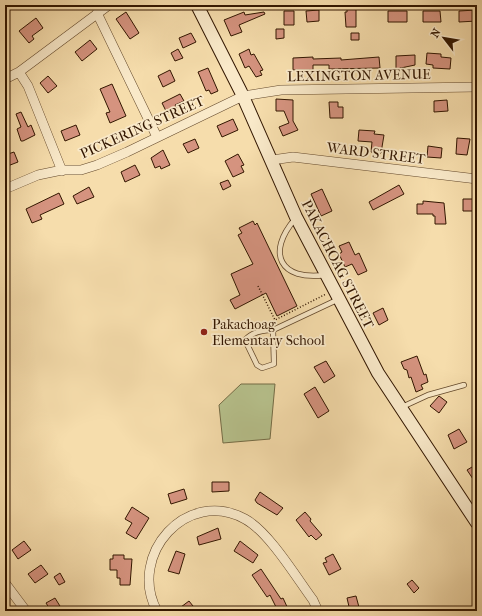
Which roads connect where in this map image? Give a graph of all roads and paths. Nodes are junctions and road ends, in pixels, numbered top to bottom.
1 (109, 5) edge
2 (197, 5) edge
3 (97, 14) junction
4 (20, 72) junction
5 (5, 79) edge
6 (477, 86) edge
7 (243, 96) junction
8 (157, 137) junction
9 (272, 160) junction
10 (62, 171) junction
11 (477, 179) edge
12 (5, 189) edge
13 (296, 218) junction
14 (326, 275) junction
15 (258, 286) dead end
16 (333, 296) junction
17 (273, 330) junction
18 (464, 386) dead end
19 (400, 408) junction
20 (477, 523) edge
21 (5, 582) edge
22 (26, 611) edge
23 (157, 611) edge
24 (318, 611) edge

1 - 3 street
2 - 7 street, PAKACHOAG STREET
3 - 4 street
3 - 8 street
4 - 5 street
4 - 10 street
6 - 7 street, LEXINGTON AVENUE
7 - 8 street, PICKERING STREET
7 - 9 street, PAKACHOAG STREET
8 - 10 street, PICKERING STREET
9 - 11 street, WARD STREET
9 - 13 street, PAKACHOAG STREET
10 - 12 street, PICKERING STREET
13 - 14 street, PAKACHOAG STREET
13 - 14 lane
14 - 16 street, PAKACHOAG STREET
15 - 16 path
16 - 17 lane
16 - 19 street, PAKACHOAG STREET
17 - 17 lane
18 - 19 lane
19 - 20 street, PAKACHOAG STREET
21 - 22 street
23 - 24 street

